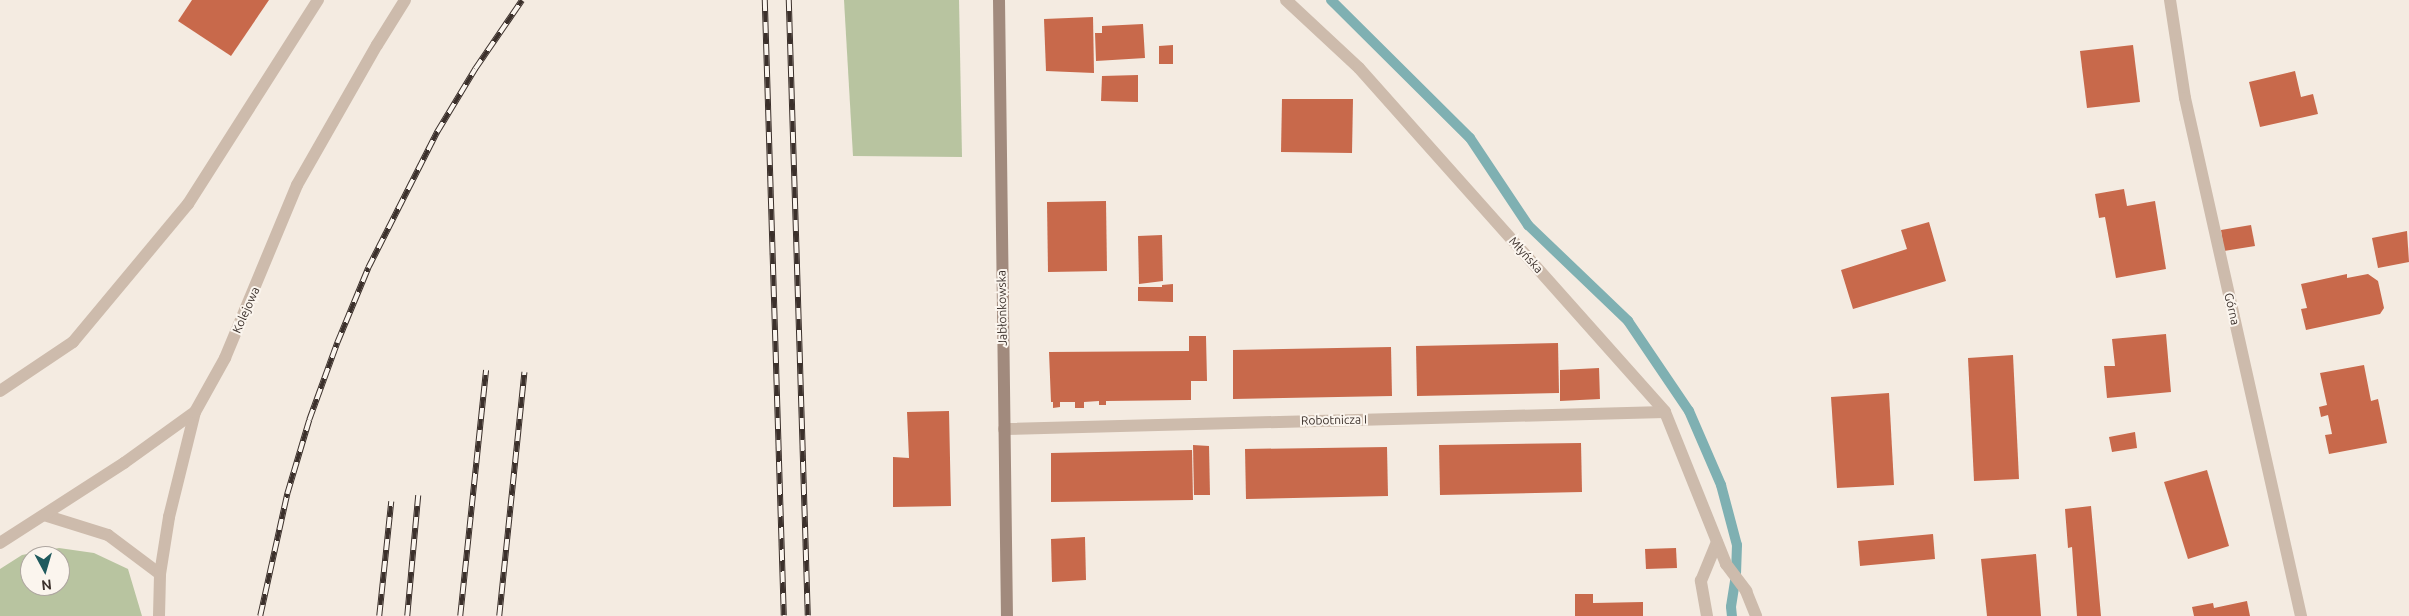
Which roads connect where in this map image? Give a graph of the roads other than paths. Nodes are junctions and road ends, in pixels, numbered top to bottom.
1 (318, 0) edge
2 (405, 0) edge
3 (998, 0) edge
4 (1286, 0) edge
5 (2170, 0) edge
6 (0, 391) edge
7 (195, 412) junction
8 (1665, 412) junction
9 (1004, 429) junction
10 (44, 515) junction
11 (1717, 542) junction
12 (0, 543) edge
13 (160, 574) junction
14 (159, 616) edge
15 (1007, 616) edge
16 (1707, 616) edge
17 (1756, 616) edge
18 (2301, 616) edge

1 - 6 street
2 - 7 street, Kolejowa
3 - 9 main road, Jabłonkowska
4 - 8 street, Młyńska
5 - 18 street, Górna
7 - 10 street, Kolejowa
7 - 13 street
8 - 9 street, Robotnicza I
8 - 11 street, Młyńska
9 - 15 main road, Jabłonkowska
10 - 12 street, Kolejowa
10 - 13 street
11 - 16 street
11 - 17 street, Młyńska
13 - 14 street

